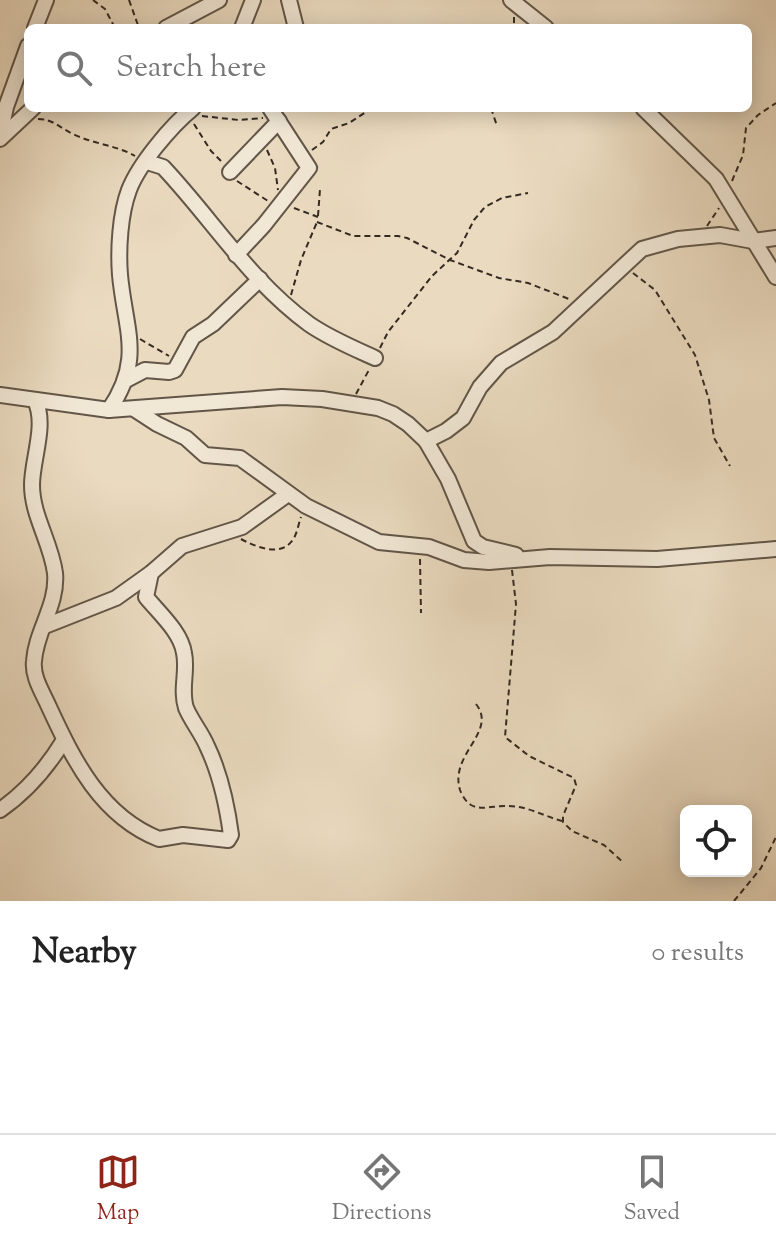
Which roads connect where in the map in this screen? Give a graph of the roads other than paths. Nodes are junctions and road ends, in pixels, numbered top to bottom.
1 (46, 0) edge
2 (219, 0) edge
3 (253, 0) edge
4 (289, 0) edge
5 (511, 0) edge
6 (193, 15) junction
7 (37, 24) edge
8 (174, 24) edge
9 (201, 24) edge
10 (244, 24) edge
11 (295, 24) edge
12 (541, 24) edge
13 (24, 57) edge
14 (27, 112) edge
15 (171, 112) edge
16 (188, 112) edge
17 (647, 112) edge
18 (274, 114) edge
19 (177, 122) junction
20 (0, 137) edge
21 (147, 162) junction
22 (230, 172) dead end
23 (776, 238) edge
24 (753, 241) junction
25 (236, 255) junction
26 (776, 277) edge
27 (260, 279) junction
28 (375, 358) road end
29 (126, 380) junction
30 (0, 395) edge
31 (35, 400) junction
32 (134, 409) junction
33 (109, 410) junction
34 (426, 441) junction
35 (288, 494) junction
36 (776, 549) edge
37 (528, 559) junction
38 (151, 573) junction
39 (45, 626) junction
40 (64, 740) junction
41 (0, 810) edge

1 - 7 street
2 - 6 street
3 - 10 street
4 - 11 street
5 - 12 street
6 - 8 street
6 - 9 street
13 - 20 street
14 - 20 street
15 - 19 street
16 - 19 street
17 - 24 street
18 - 22 street
18 - 25 street
19 - 21 street
21 - 25 street
21 - 29 street
23 - 24 street
24 - 26 street
24 - 34 street
25 - 27 street
27 - 28 street
27 - 29 street
29 - 33 street
30 - 31 street
31 - 33 street
31 - 39 street
32 - 33 street
32 - 34 street
32 - 35 street
34 - 37 street
35 - 37 street
35 - 38 street
36 - 37 street
38 - 39 street
38 - 40 street
39 - 40 street
40 - 41 street

